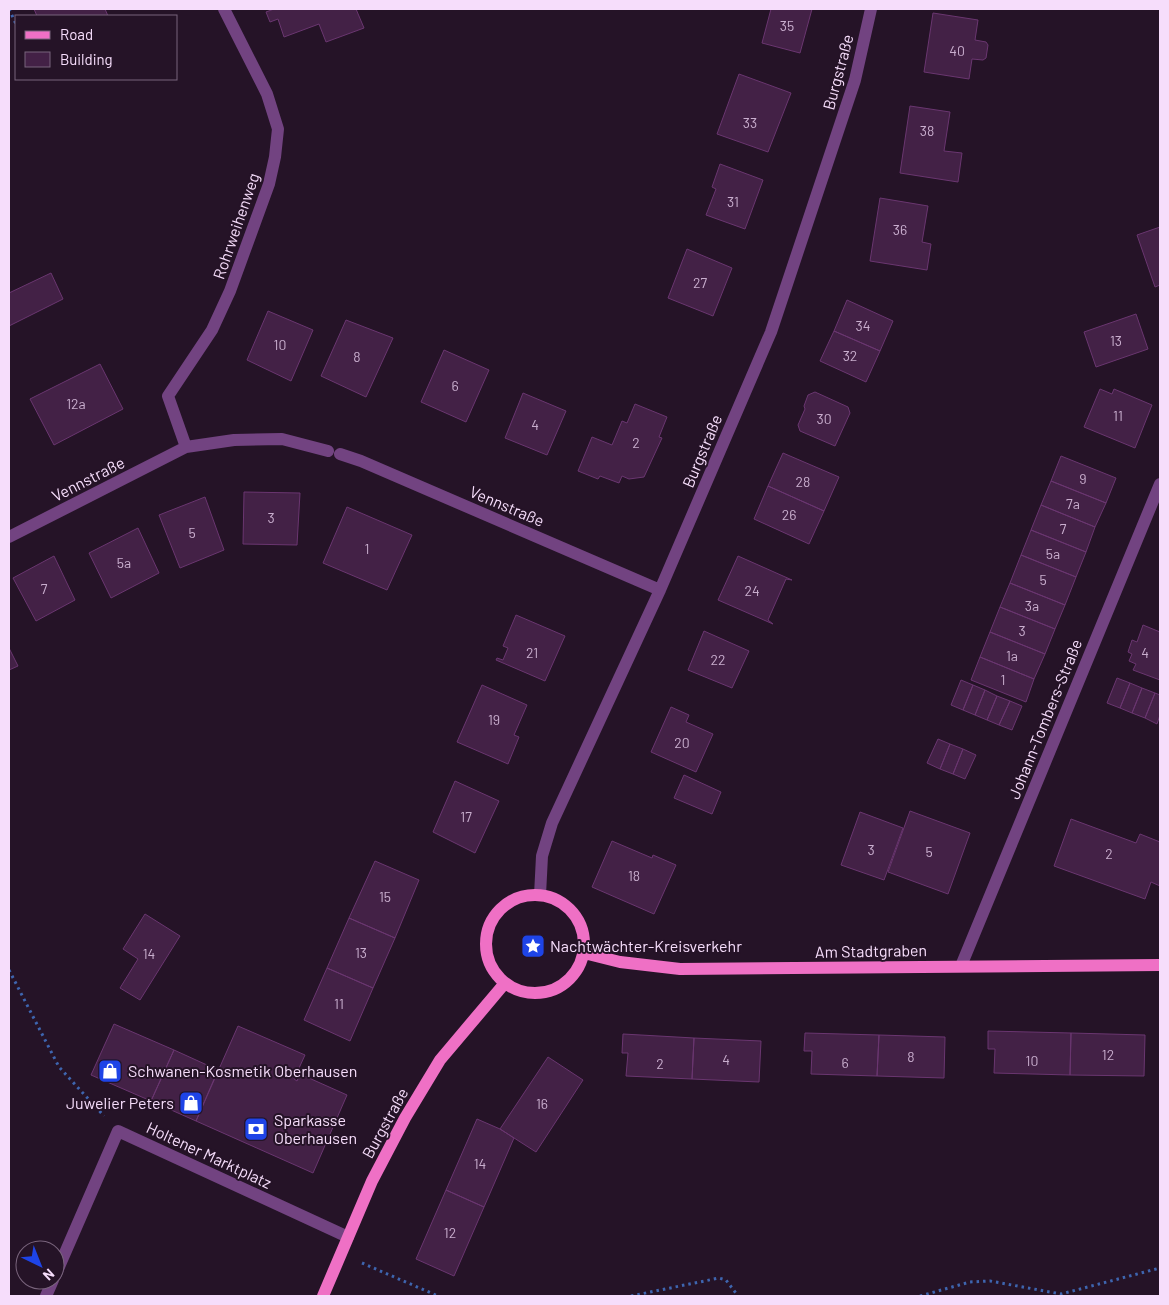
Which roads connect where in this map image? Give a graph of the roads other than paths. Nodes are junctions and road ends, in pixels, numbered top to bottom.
1 (224, 9) edge
2 (871, 9) edge
3 (186, 447) junction
4 (1160, 484) edge
5 (9, 537) edge
6 (660, 590) junction
7 (540, 895) junction
8 (584, 953) junction
9 (1160, 965) edge
10 (961, 966) junction
11 (504, 983) junction
12 (348, 1237) junction
13 (65, 1253) edge
14 (323, 1296) edge

1 - 3 street, Rohrweihenweg
2 - 6 street, Burgstraße
3 - 5 street, Vennstraße
3 - 6 street, Vennstraße
4 - 10 street, Johann-Tombers-Straße
6 - 7 street, Burgstraße
7 - 8 main road
7 - 11 main road
8 - 10 main road, Am Stadtgraben
8 - 11 main road
9 - 10 main road, Am Stadtgraben
11 - 12 main road, Burgstraße
12 - 13 street, Holtener Marktplatz
12 - 14 main road, Burgstraße

